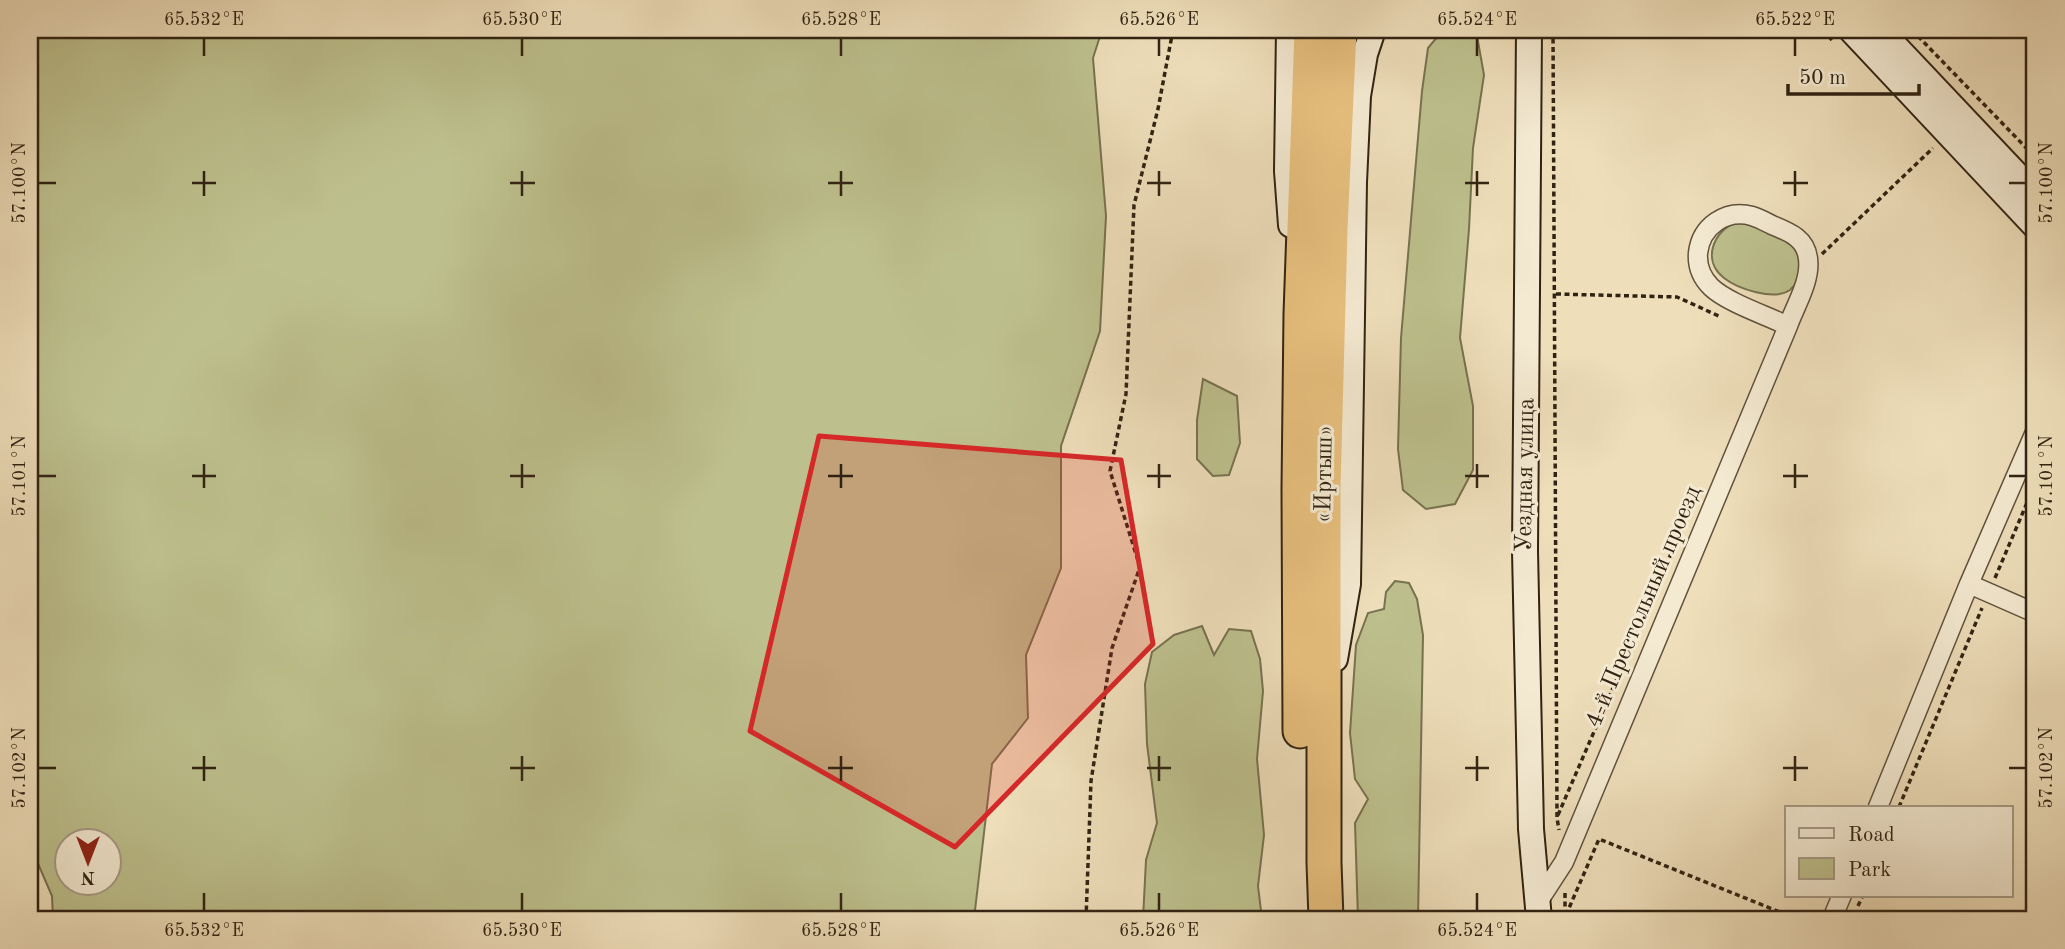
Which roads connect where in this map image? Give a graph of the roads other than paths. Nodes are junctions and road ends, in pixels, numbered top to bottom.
1 (1289, 30) edge
2 (1311, 30) edge
3 (1340, 30) edge
4 (1373, 30) edge
5 (1529, 30) edge
6 (1851, 30) edge
7 (1880, 30) edge
8 (2035, 194) edge
9 (2035, 226) edge
10 (1301, 314) junction
11 (1788, 326) junction
12 (2035, 432) edge
13 (1969, 584) junction
14 (2035, 613) edge
15 (1323, 722) junction
16 (1878, 806) edge
17 (1841, 897) edge
18 (1538, 911) edge
19 (1304, 919) edge
20 (1326, 919) edge
21 (1832, 919) edge

1 - 10 street
2 - 10 highway, «Иртыш»
3 - 15 highway, «Иртыш»
4 - 15 street
5 - 18 street, Уездная улица
6 - 9 street
7 - 8 street
10 - 19 highway, «Иртыш»
11 - 11 street, 4-й Престольный проезд
11 - 18 street, 4-й Престольный проезд
12 - 13 street
13 - 14 street
13 - 16 street
15 - 20 highway, «Иртыш»
17 - 21 street

